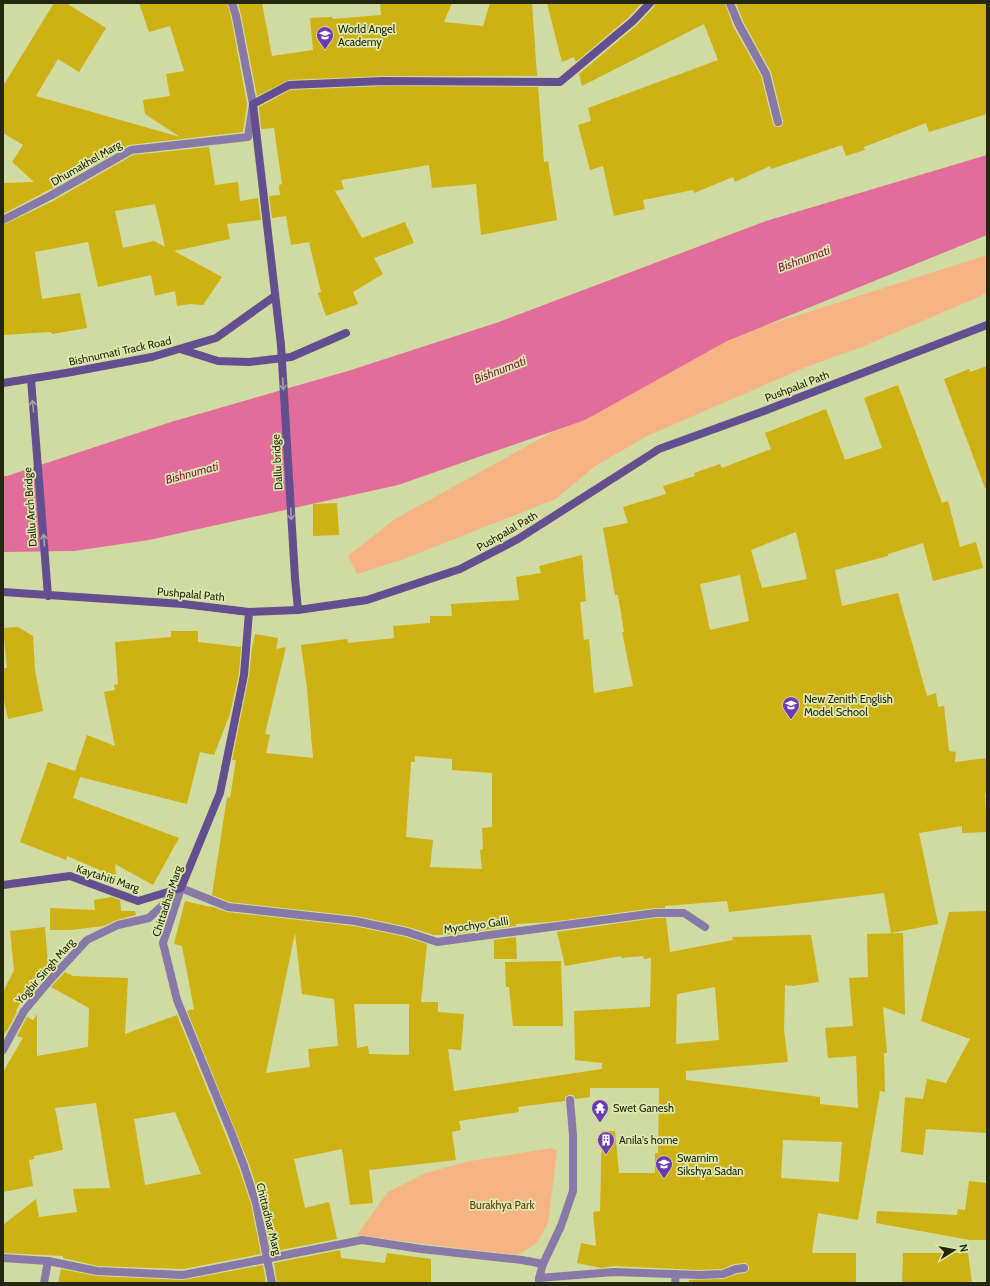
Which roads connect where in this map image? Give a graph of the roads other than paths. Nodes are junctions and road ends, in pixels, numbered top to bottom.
1 (232, 3) edge
2 (650, 3) edge
3 (730, 3) edge
4 (253, 104) junction
5 (778, 122) dead end
6 (3, 220) edge
7 (275, 296) junction
8 (987, 325) edge
9 (346, 333) dead end
10 (179, 349) junction
11 (31, 379) junction
12 (3, 383) edge
13 (3, 592) edge
14 (48, 596) junction
15 (298, 610) junction
16 (249, 612) junction
17 (3, 885) edge
18 (181, 888) junction
19 (705, 927) dead end
20 (3, 1050) edge
21 (570, 1100) dead end
22 (3, 1258) edge
23 (268, 1259) junction
24 (48, 1261) junction
25 (543, 1264) junction
26 (744, 1268) dead end
27 (676, 1274) junction
28 (539, 1280) edge
29 (44, 1283) edge
30 (272, 1283) edge
31 (675, 1283) edge

1 - 4 street
2 - 4 main road
3 - 5 street
4 - 6 street, Dhumakhel Marg
4 - 7 main road, Dallu bridge
7 - 10 main road, Bishnumati Track Road
7 -> 15 main road, Dallu bridge, bridge
8 - 15 main road, Pushpalal Path
9 - 10 main road
10 - 11 main road, Bishnumati Track Road
11 - 12 main road, Bishnumati Track Road
14 -> 11 main road, Dallu Arch Bridge
13 - 14 main road, Pushpalal Path
14 - 16 main road, Pushpalal Path
15 - 16 main road, Pushpalal Path
16 - 18 main road, Chittadhar Marg
17 - 18 main road, Kaytahiti Marg
18 - 19 street, Myochyo Galli
18 - 20 street, Yogbir Singh Marg
18 - 23 street, Chittadhar Marg
21 - 25 street
22 - 24 street
23 - 24 street
23 - 25 street
23 - 30 street, Chittadhar Marg
24 - 29 street
25 - 28 street
26 - 27 street
27 - 28 street
27 - 31 street

